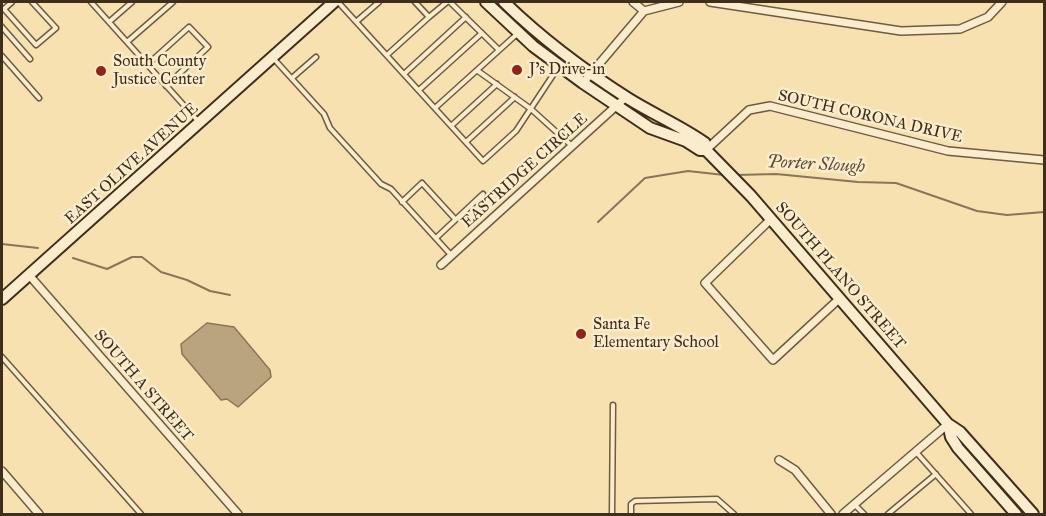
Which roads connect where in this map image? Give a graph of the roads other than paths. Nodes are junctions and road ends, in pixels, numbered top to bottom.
1 (12, 2) edge
2 (32, 2) edge
3 (91, 2) edge
4 (132, 2) edge
5 (173, 2) edge
6 (336, 2) edge
7 (379, 2) edge
8 (415, 2) edge
9 (448, 2) edge
10 (486, 2) edge
11 (504, 2) edge
12 (633, 2) edge
13 (679, 2) edge
14 (710, 2) edge
15 (1002, 2) edge
16 (644, 11) junction
17 (429, 17) junction
18 (466, 17) junction
19 (357, 21) junction
20 (109, 22) junction
21 (2, 27) edge
22 (482, 33) junction
23 (518, 33) junction
24 (127, 42) junction
25 (499, 50) junction
26 (561, 51) junction
27 (387, 55) junction
28 (2, 56) edge
29 (273, 57) junction
30 (316, 57) dead end
31 (30, 59) dead end
32 (147, 65) junction
33 (560, 66) junction
34 (478, 71) junction
35 (591, 72) junction
36 (404, 74) junction
37 (292, 78) junction
38 (583, 82) junction
39 (497, 84) junction
40 (166, 86) junction
41 (419, 90) junction
42 (515, 97) junction
43 (626, 97) junction
44 (39, 98) dead end
45 (617, 106) junction
46 (435, 108) junction
47 (531, 109) junction
48 (200, 123) junction
49 (451, 126) junction
50 (466, 142) junction
51 (572, 146) junction
52 (706, 150) junction
53 (1044, 160) edge
54 (483, 194) dead end
55 (402, 202) junction
56 (455, 219) junction
57 (770, 220) junction
58 (436, 238) junction
59 (452, 255) junction
60 (441, 265) dead end
61 (29, 275) junction
62 (840, 298) junction
63 (2, 299) edge
64 (2, 357) edge
65 (613, 405) dead end
66 (948, 424) junction
67 (916, 452) junction
68 (779, 460) dead end
69 (2, 471) edge
70 (936, 474) junction
71 (855, 504) junction
72 (33, 508) junction
73 (25, 514) edge
74 (39, 514) edge
75 (141, 514) edge
76 (238, 514) edge
77 (612, 514) edge
78 (631, 514) edge
79 (734, 514) edge
80 (831, 514) edge
81 (843, 514) edge
82 (864, 514) edge
83 (888, 514) edge
84 (971, 514) edge
85 (1016, 514) edge
86 (1033, 514) edge

1 - 2 lane
3 - 20 lane
4 - 20 lane
5 - 24 lane
6 - 19 lane
6 - 29 main road, EAST OLIVE AVENUE
7 - 19 lane
8 - 17 lane
9 - 17 lane
9 - 18 lane
10 - 23 main road, SOUTH PLANO STREET
11 - 26 main road, SOUTH PLANO STREET
12 - 16 street
13 - 16 street
14 - 15 street
16 - 35 street
17 - 27 lane
18 - 22 lane
18 - 36 lane
19 - 27 lane
20 - 24 lane
21 - 31 lane
22 - 25 lane
22 - 41 lane
23 - 25 lane
23 - 26 main road
23 - 33 main road, SOUTH PLANO STREET
24 - 32 lane
25 - 34 lane
26 - 35 main road, SOUTH PLANO STREET
27 - 36 lane
28 - 44 lane
29 - 37 lane
29 - 48 main road, EAST OLIVE AVENUE
30 - 37 lane
32 - 40 lane
32 - 40 lane
33 - 38 main road, SOUTH PLANO STREET
33 - 47 lane
34 - 39 lane
34 - 46 lane
35 - 38 street
35 - 43 main road, SOUTH PLANO STREET
36 - 41 lane
37 - 55 lane
38 - 45 main road, SOUTH PLANO STREET
39 - 42 lane
39 - 49 lane
40 - 48 lane
41 - 46 lane
42 - 47 lane
42 - 50 lane
43 - 45 street, EASTRIDGE CIRCLE
43 - 52 main road, SOUTH PLANO STREET
45 - 51 street, EASTRIDGE CIRCLE
45 - 52 main road, SOUTH PLANO STREET
46 - 49 lane
47 - 50 lane
47 - 51 lane
48 - 61 main road, EAST OLIVE AVENUE
49 - 50 lane
51 - 59 street, EASTRIDGE CIRCLE
52 - 53 street, SOUTH CORONA DRIVE
52 - 57 main road, SOUTH PLANO STREET
54 - 56 lane
55 - 56 lane
55 - 58 lane
56 - 58 lane
57 - 62 main road, SOUTH PLANO STREET
57 - 62 street
58 - 59 lane
59 - 60 street, EASTRIDGE CIRCLE
61 - 63 main road, EAST OLIVE AVENUE
61 - 76 street, SOUTH A STREET
62 - 66 main road, SOUTH PLANO STREET
64 - 75 lane
65 - 77 lane
66 - 67 street
66 - 85 main road, SOUTH PLANO STREET
66 - 86 main road, SOUTH PLANO STREET
67 - 70 lane
67 - 71 street
68 - 80 street
69 - 72 street
70 - 83 lane
70 - 84 lane
71 - 81 street
71 - 82 lane
72 - 73 street
72 - 74 street
78 - 79 lane

